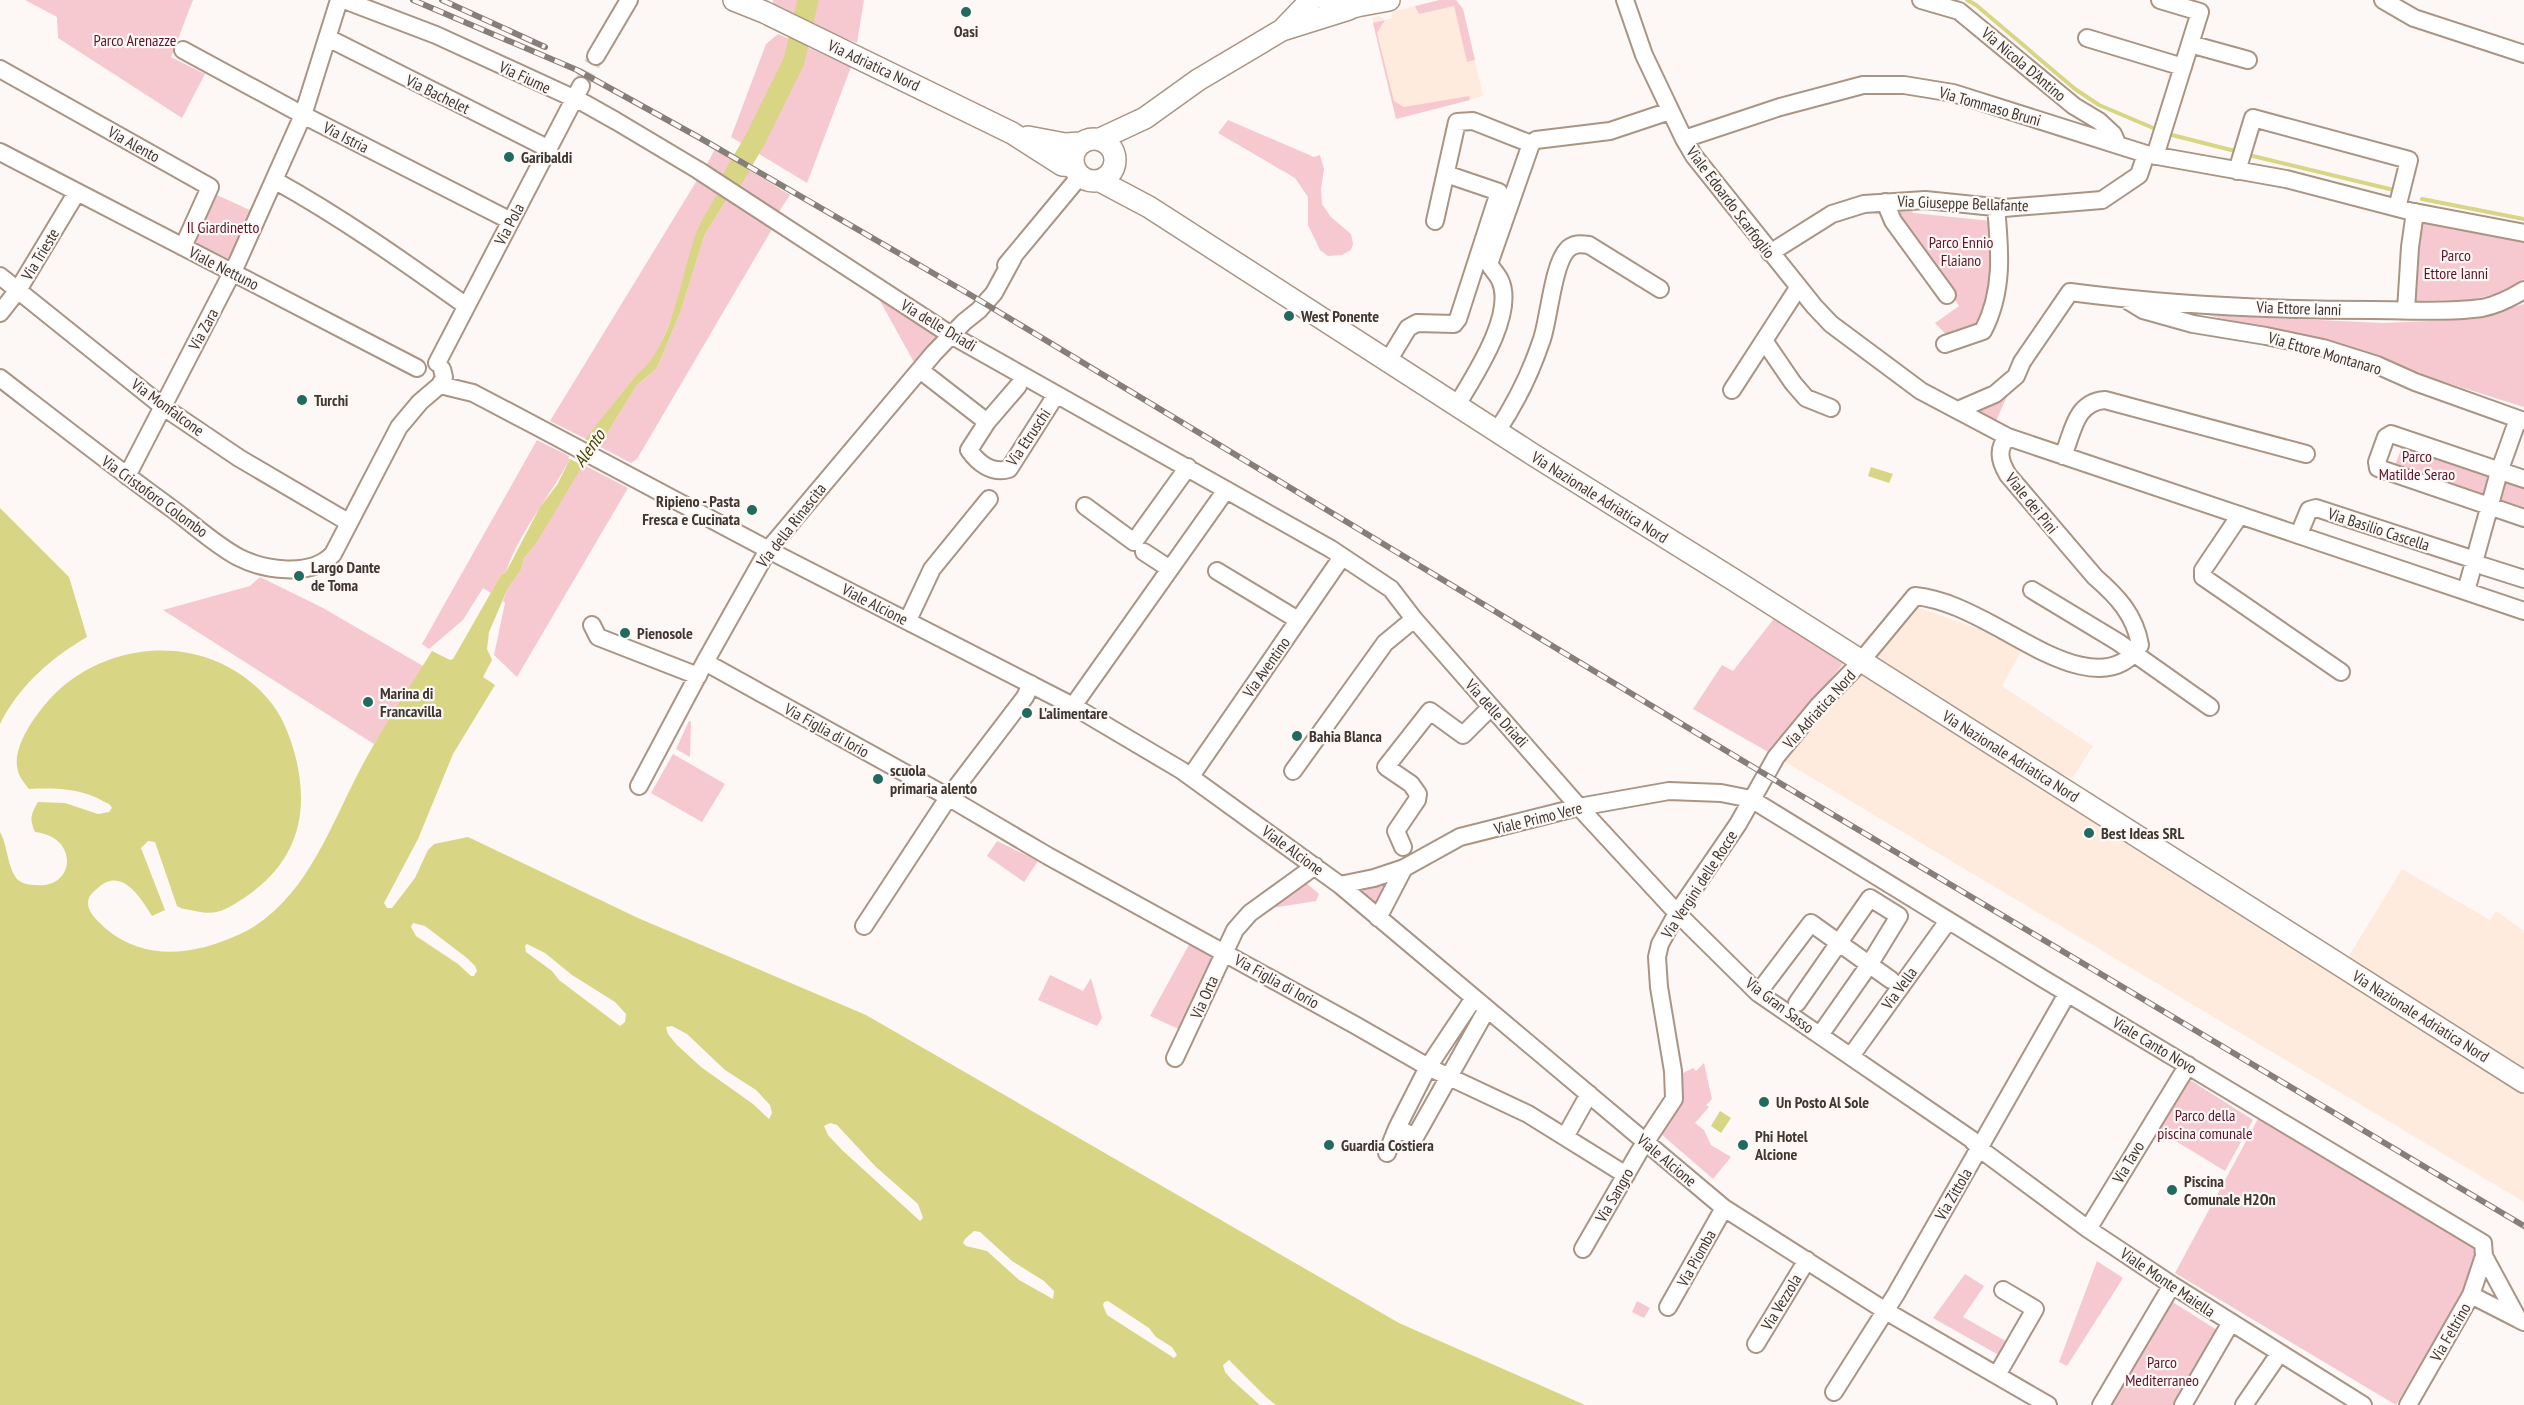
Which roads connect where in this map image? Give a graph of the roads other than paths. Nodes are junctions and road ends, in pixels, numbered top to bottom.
1 (339, 0) edge
2 (344, 0) edge
3 (734, 0) edge
4 (1311, 0) edge
5 (1327, 0) edge
6 (1389, 0) edge
7 (1625, 0) edge
8 (1921, 0) edge
9 (2160, 0) edge
10 (2383, 0) edge
11 (627, 1) edge
12 (1360, 4) edge
13 (1631, 8) edge
14 (1282, 30) junction
15 (328, 38) junction
16 (2087, 38) dead end
17 (2190, 44) junction
18 (183, 50) dead end
19 (2524, 54) edge
20 (596, 56) tunnel mouth
21 (2248, 60) dead end
22 (2183, 67) junction
23 (0, 69) edge
24 (578, 93) junction
25 (1670, 111) junction
26 (303, 115) junction
27 (1012, 132) junction
28 (1683, 139) junction
29 (2116, 143) junction
30 (1531, 144) junction
31 (1103, 148) junction
32 (549, 149) junction
33 (0, 152) edge
34 (2151, 155) junction
35 (698, 170) joint
36 (2237, 171) junction
37 (1085, 174) junction
38 (1446, 174) junction
39 (274, 180) junction
40 (76, 192) junction
41 (1885, 202) junction
42 (1149, 207) junction
43 (1996, 207) junction
44 (2397, 208) junction
45 (2415, 212) junction
46 (511, 221) junction
47 (1435, 221) dead end
48 (2524, 233) edge
49 (183, 247) junction
50 (1770, 253) junction
51 (233, 272) junction
52 (0, 276) edge
53 (1798, 288) junction
54 (18, 290) junction
55 (1660, 290) dead end
56 (2524, 290) edge
57 (1947, 295) dead end
58 (2123, 297) junction
59 (465, 305) junction
60 (2406, 310) junction
61 (0, 313) edge
62 (951, 334) junction
63 (1765, 342) junction
64 (1944, 344) dead end
65 (1388, 361) junction
66 (417, 368) junction
67 (920, 370) junction
68 (439, 376) junction
69 (0, 378) edge
70 (1018, 386) dead end
71 (1732, 390) dead end
72 (1056, 395) junction
73 (1457, 405) junction
74 (162, 406) junction
75 (1831, 408) dead end
76 (1958, 410) junction
77 (2521, 420) edge
78 (987, 422) junction
79 (1497, 431) junction
80 (2008, 437) junction
81 (2306, 454) dead end
82 (2063, 456) junction
83 (1188, 467) junction
84 (2499, 472) junction
85 (127, 476) junction
86 (2524, 479) edge
87 (1226, 490) junction
88 (989, 499) dead end
89 (1085, 506) dead end
90 (2488, 508) junction
91 (2240, 515) junction
92 (2524, 518) edge
93 (348, 522) junction
94 (2299, 534) junction
95 (768, 550) junction
96 (1144, 552) dead end
97 (1342, 557) junction
98 (327, 560) joint
99 (2479, 563) junction
100 (1170, 569) junction
101 (1218, 571) dead end
102 (2524, 579) edge
103 (2032, 590) dead end
104 (2466, 591) junction
105 (2524, 611) edge
106 (908, 620) junction
107 (1298, 620) junction
108 (1414, 620) junction
109 (592, 625) dead end
110 (2134, 654) junction
111 (1861, 662) junction
112 (700, 672) junction
113 (2341, 672) dead end
114 (1031, 684) junction
115 (1073, 706) junction
116 (1491, 707) junction
117 (2210, 707) dead end
118 (1293, 771) dead end
119 (1191, 776) junction
120 (639, 786) dead end
121 (948, 798) junction
122 (1751, 799) junction
123 (1579, 807) junction
124 (1403, 847) dead end
125 (1315, 866) junction
126 (1404, 868) junction
127 (1340, 885) junction
128 (1677, 913) junction
129 (1378, 918) junction
130 (1948, 921) junction
131 (864, 926) dead end
132 (1840, 943) junction
133 (1224, 951) junction
134 (1869, 966) junction
135 (1891, 981) dead end
136 (1758, 993) junction
137 (2067, 993) junction
138 (1474, 998) junction
139 (1797, 1003) dead end
140 (1487, 1009) junction
141 (1820, 1035) junction
142 (1851, 1056) junction
143 (1175, 1058) dead end
144 (2188, 1065) junction
145 (1428, 1067) junction
146 (1448, 1077) junction
147 (2524, 1082) edge
148 (1588, 1094) junction
149 (1397, 1128) junction
150 (1561, 1135) junction
151 (1646, 1142) junction
152 (1980, 1149) junction
153 (1387, 1153) dead end
154 (1626, 1175) junction
155 (1724, 1208) junction
156 (2088, 1228) junction
157 (1583, 1249) dead end
158 (2484, 1256) junction
159 (1807, 1260) junction
160 (2172, 1285) junction
161 (2003, 1290) dead end
162 (2471, 1295) junction
163 (1668, 1307) dead end
164 (1884, 1310) junction
165 (2521, 1320) edge
166 (2230, 1324) junction
167 (1756, 1344) dead end
168 (2279, 1354) junction
169 (1997, 1375) junction
170 (1834, 1392) dead end
171 (2048, 1405) edge
172 (2101, 1405) edge
173 (2183, 1405) edge
174 (2244, 1405) edge
175 (2363, 1405) edge
176 (2408, 1405) edge

1 - 15 street, Via Zara
2 - 24 street, Via Fiume
3 - 27 main road, Via Adriatica Nord
4 - 14 main road
5 - 12 main road
6 - 12 main road
7 - 13 street, Viale Edoardo Scarfoglio
8 - 29 street, Via Nicola D'Antino
9 - 17 street
10 - 19 street
11 - 20 street
12 - 14 main road
13 - 25 street, Viale Edoardo Scarfoglio
14 - 31 main road
15 - 26 street, Via Zara
15 - 32 street, Via Bachelet
16 - 22 street
17 - 21 street
17 - 22 street
18 - 26 street, Via Istria
22 - 34 street
23 - 49 street, Via Alento
24 - 32 street, Via Pola
24 - 35 street, Via Fiume
25 - 28 street, Viale Edoardo Scarfoglio
25 - 30 street
26 - 39 street, Via Zara
26 - 46 street, Via Istria
27 - 31 main road, Via Adriatica Nord
27 - 37 main road, Via Adriatica Nord
28 - 29 street, Via Tommaso Bruni
28 - 50 street, Viale Edoardo Scarfoglio
29 - 34 street, Via Tommaso Bruni
30 - 38 street
30 - 73 street
31 - 37 main road
31 - 37 main road
31 - 42 main road, Via Nazionale Adriatica Nord
32 - 46 street, Via Pola
33 - 40 street, Viale Nettuno
34 - 36 street, Via Tommaso Bruni
34 - 43 street, Via Giuseppe Bellafante
35 - 62 street, Via delle Driadi
36 - 44 street, Via Tommaso Bruni
36 - 44 street
37 - 42 main road, Via Nazionale Adriatica Nord
37 - 62 street, Via della Rinascita
38 - 47 street
38 - 65 street
39 - 51 street, Via Zara
39 - 59 street
40 - 49 street, Viale Nettuno
40 - 54 street, Via Trieste
41 - 43 street, Via Giuseppe Bellafante
41 - 50 street, Via Giuseppe Bellafante
41 - 57 street
42 - 65 main road, Via Nazionale Adriatica Nord
43 - 64 street
44 - 45 street, Via Tommaso Bruni
45 - 48 street, Via Tommaso Bruni
45 - 60 street
46 - 59 street, Via Pola
49 - 51 street, Viale Nettuno
50 - 53 street, Viale Edoardo Scarfoglio
51 - 66 street, Viale Nettuno
51 - 74 street, Via Zara
52 - 54 street, Via Monfalcone
53 - 63 street
53 - 76 street, Viale Edoardo Scarfoglio
54 - 61 street, Via Trieste
54 - 74 street, Via Monfalcone
55 - 79 street
56 - 60 street, Via Ettore Ianni
58 - 60 street, Via Ettore Ianni
58 - 76 street, Via Ettore Ianni
58 - 77 street, Via Ettore Montanaro
59 - 68 street, Via Pola
62 - 67 street, Via della Rinascita
62 - 72 street, Via delle Driadi
63 - 71 street
63 - 75 street
65 - 73 main road, Via Nazionale Adriatica Nord
66 - 68 street
66 - 68 street
67 - 78 street
67 - 95 street, Via della Rinascita
68 - 93 street, Via Pola
68 - 95 street, Viale Alcione
69 - 85 street, Via Cristoforo Colombo
70 - 78 street
72 - 78 street, Via Etruschi
72 - 83 street, Via delle Driadi
73 - 79 main road, Via Nazionale Adriatica Nord
74 - 85 street, Via Zara
74 - 93 street, Via Monfalcone
76 - 80 street, Viale Edoardo Scarfoglio
77 - 84 street
79 - 111 main road, Via Nazionale Adriatica Nord
80 - 82 street
80 - 110 street, Viale dei Pini
81 - 82 street
82 - 91 street
83 - 87 street, Via delle Driadi
83 - 89 street
84 - 86 street
84 - 90 street
84 - 90 street
85 - 98 street, Via Cristoforo Colombo
87 - 97 street, Via delle Driadi
87 - 100 street
88 - 106 street
90 - 92 street
90 - 99 street
91 - 94 street
91 - 113 street
93 - 98 street, Via Pola
94 - 99 street, Via Basilio Cascella
94 - 104 street
95 - 106 street, Viale Alcione
95 - 112 street, Via della Rinascita
96 - 100 street
97 - 107 street, Via Aventino
97 - 108 street, Via delle Driadi
99 - 102 street, Via Basilio Cascella
99 - 104 street
100 - 115 street
101 - 107 street
103 - 110 street
104 - 105 street
106 - 114 street, Viale Alcione
107 - 119 street, Via Aventino
108 - 116 street, Via delle Driadi
108 - 118 street
109 - 112 street, Via Figlia di Iorio
110 - 111 street
110 - 117 street
111 - 122 street, Via Adriatica Nord
111 - 147 main road, Via Nazionale Adriatica Nord
112 - 120 street, Via della Rinascita
112 - 121 street, Via Figlia di Iorio
114 - 115 street, Viale Alcione
114 - 121 street
115 - 119 street, Viale Alcione
116 - 123 street, Via delle Driadi
116 - 124 street
119 - 125 street, Viale Alcione
121 - 131 street
121 - 133 street, Via Figlia di Iorio
122 - 123 street, Viale Primo Vere
122 - 128 street, Via Vergini delle Rocce
122 - 130 street, Viale Canto Novo
123 - 126 street, Viale Primo Vere
123 - 128 street, Via Gran Sasso
125 - 127 street, Viale Alcione
125 - 133 street, Via Orta
126 - 127 street, Viale Primo Vere
126 - 129 street
127 - 129 street, Viale Alcione
128 - 136 street, Via Gran Sasso
128 - 151 street, Via Vergini delle Rocce
129 - 138 street, Viale Alcione
130 - 137 street, Viale Canto Novo
130 - 142 street, Via Vella
132 - 134 street
132 - 134 street
132 - 136 street
132 - 139 street
133 - 143 street, Via Orta
133 - 145 street, Via Figlia di Iorio
134 - 135 street
134 - 141 street
136 - 141 street, Via Gran Sasso
137 - 144 street, Viale Canto Novo
137 - 152 street, Via Zittola
138 - 140 street, Viale Alcione
138 - 145 street
140 - 146 street
140 - 148 street, Viale Alcione
141 - 142 street, Via Gran Sasso
142 - 152 street, Via Gran Sasso
144 - 156 street, Via Tavo
144 - 158 street, Viale Canto Novo
145 - 146 street, Via Figlia di Iorio
145 - 149 street
146 - 149 street
146 - 150 street, Via Figlia di Iorio
148 - 150 street
148 - 151 street, Viale Alcione
149 - 153 street
150 - 154 street, Via Figlia di Iorio
151 - 154 street, Via Sangro
151 - 155 street, Viale Alcione
152 - 156 street, Viale Monte Maiella
152 - 164 street, Via Zittola
154 - 157 street, Via Sangro
155 - 159 street, Viale Alcione
155 - 163 street, Via Piomba
156 - 160 street, Viale Monte Maiella
158 - 162 street, Via Feltrino
158 - 165 street, Viale Canto Novo
159 - 164 street, Viale Alcione
159 - 167 street, Via Vezzola
160 - 166 street, Viale Monte Maiella
160 - 172 street
161 - 169 street
162 - 165 street
162 - 176 street, Via Feltrino
164 - 169 street, Viale Alcione
164 - 170 street, Via Zittola
166 - 168 street, Viale Monte Maiella
166 - 173 street
168 - 174 street
168 - 175 street, Viale Monte Maiella
169 - 171 street, Viale Alcione

